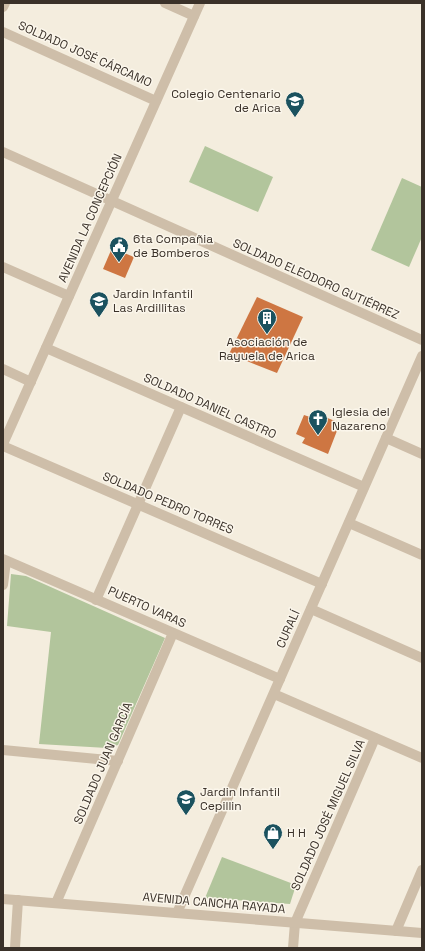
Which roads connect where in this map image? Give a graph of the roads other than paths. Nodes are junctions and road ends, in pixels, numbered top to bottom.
1 (5, 3) edge
2 (164, 3) edge
3 (200, 3) edge
4 (3, 7) edge
5 (194, 16) junction
6 (3, 32) edge
7 (156, 101) junction
8 (3, 152) edge
9 (111, 201) junction
10 (3, 267) edge
11 (69, 296) junction
12 (422, 340) edge
13 (46, 348) junction
14 (422, 356) edge
15 (3, 369) edge
16 (31, 382) junction
17 (181, 407) junction
18 (386, 438) junction
19 (3, 445) edge
20 (422, 454) edge
21 (364, 487) junction
22 (138, 505) junction
23 (349, 523) junction
24 (422, 555) edge
25 (4, 560) edge
26 (322, 584) junction
27 (3, 585) edge
28 (96, 600) junction
29 (311, 609) junction
30 (173, 633) junction
31 (422, 658) edge
32 (280, 679) junction
33 (274, 694) junction
34 (375, 738) junction
35 (3, 750) edge
36 (422, 758) edge
37 (118, 761) junction
38 (422, 870) edge
39 (3, 899) edge
40 (18, 900) junction
41 (56, 903) junction
42 (177, 913) junction
43 (295, 923) junction
44 (396, 931) junction
45 (422, 933) edge
46 (15, 948) edge
47 (293, 948) edge

1 - 4 street
2 - 5 street
3 - 5 street, AVENIDA LA CONCEPCIÓN
5 - 7 street, AVENIDA LA CONCEPCIÓN
6 - 7 street, SOLDADO JOSÉ CÁRCAMO
7 - 9 street, AVENIDA LA CONCEPCIÓN
8 - 9 street, SOLDADO ELEODORO GUTIÉRREZ
9 - 11 street, AVENIDA LA CONCEPCIÓN
9 - 12 street, SOLDADO ELEODORO GUTIÉRREZ
10 - 11 street
11 - 13 street, AVENIDA LA CONCEPCIÓN
13 - 16 street, AVENIDA LA CONCEPCIÓN
13 - 17 street, SOLDADO DANIEL CASTRO
14 - 18 street, CURALÍ
15 - 16 street
16 - 19 street, AVENIDA LA CONCEPCIÓN
17 - 21 street, SOLDADO DANIEL CASTRO
17 - 22 street
18 - 20 street
18 - 21 street, CURALÍ
19 - 22 street, SOLDADO PEDRO TORRES
21 - 23 street, CURALÍ
22 - 26 street, SOLDADO PEDRO TORRES
22 - 28 street
23 - 24 street
23 - 26 street, CURALÍ
25 - 27 street
25 - 28 street, PUERTO VARAS
26 - 29 street, CURALÍ
28 - 30 street, PUERTO VARAS
29 - 31 street
29 - 32 street, CURALÍ
30 - 32 street, PUERTO VARAS
30 - 37 street, SOLDADO JUAN GARCÍA
32 - 33 street, CURALÍ
33 - 34 street
33 - 42 street, CURALÍ
34 - 36 street
34 - 43 street, SOLDADO JOSÉ MIGUEL SILVA
35 - 37 street
37 - 41 street, SOLDADO JUAN GARCÍA
38 - 44 street
39 - 40 street, AVENIDA CANCHA RAYADA
40 - 41 street, AVENIDA CANCHA RAYADA
40 - 46 street
41 - 42 street, AVENIDA CANCHA RAYADA
42 - 43 street, AVENIDA CANCHA RAYADA
43 - 44 street, AVENIDA CANCHA RAYADA
43 - 47 street, SOLDADO JOSÉ MIGUEL SILVA
44 - 45 street, AVENIDA CANCHA RAYADA

